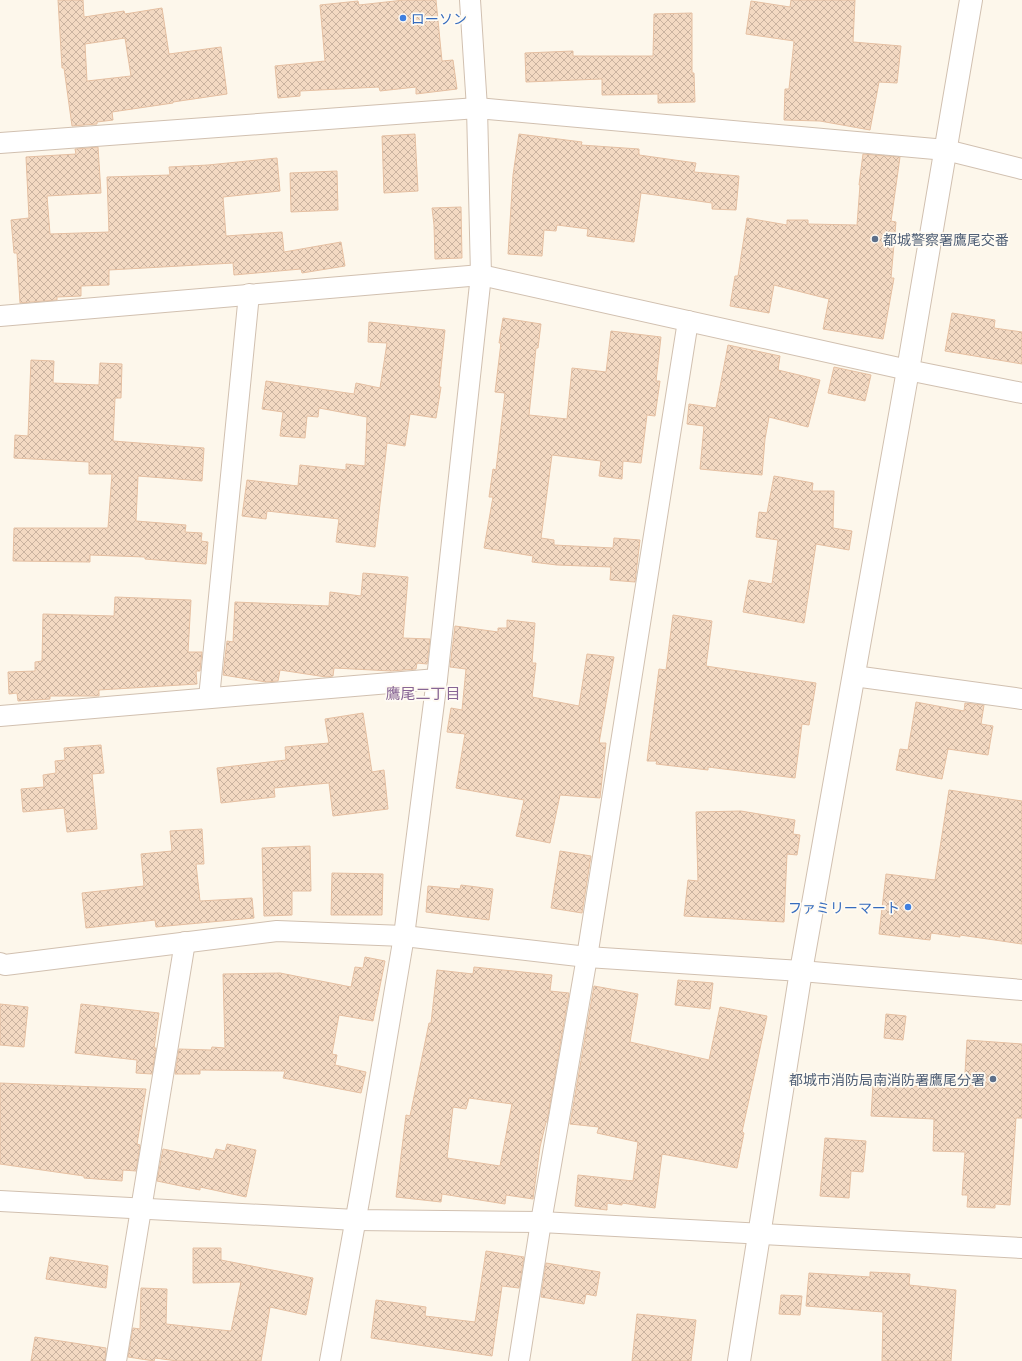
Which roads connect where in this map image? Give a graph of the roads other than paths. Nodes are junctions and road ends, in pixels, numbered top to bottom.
1 (470, 0) edge
2 (971, 0) edge
3 (477, 108) junction
4 (0, 143) edge
5 (946, 150) junction
6 (1022, 169) edge
7 (481, 275) junction
8 (249, 294) junction
9 (0, 316) edge
10 (688, 321) junction
11 (908, 370) junction
12 (1022, 393) edge
13 (854, 676) junction
14 (437, 679) junction
15 (209, 698) junction
16 (1022, 699) edge
17 (0, 716) edge
18 (404, 936) junction
19 (185, 942) junction
20 (587, 957) junction
21 (0, 963) edge
22 (801, 971) junction
23 (1022, 990) edge
24 (0, 1201) edge
25 (142, 1208) junction
26 (356, 1220) junction
27 (541, 1222) junction
28 (759, 1234) junction
29 (1022, 1248) edge
30 (116, 1361) edge
31 (330, 1361) edge
32 (519, 1361) edge
33 (739, 1361) edge

1 - 3 street
2 - 5 street
3 - 4 street
3 - 5 street
3 - 7 street
5 - 6 street
5 - 11 street
7 - 8 street
7 - 10 street
7 - 14 street
8 - 9 street
8 - 15 street
10 - 11 street
10 - 20 street
11 - 12 street
11 - 13 street
13 - 16 street
13 - 22 street
14 - 15 street
14 - 18 street
15 - 17 street
18 - 19 street
18 - 20 street
18 - 26 street
19 - 21 street
19 - 25 street
20 - 22 street
20 - 27 street
22 - 23 street
22 - 28 street
24 - 25 street
25 - 26 street
25 - 30 street
26 - 27 street
26 - 31 street
27 - 28 street
27 - 32 street
28 - 29 street
28 - 33 street

